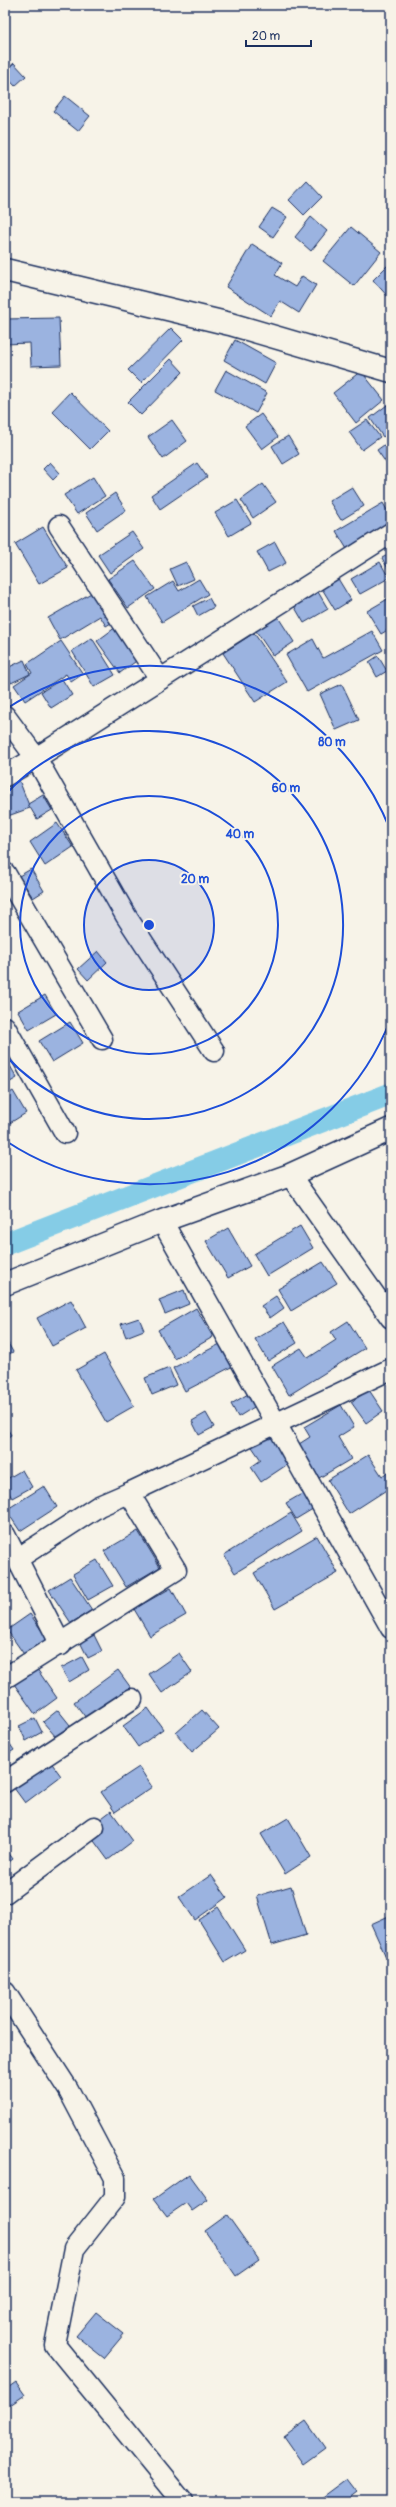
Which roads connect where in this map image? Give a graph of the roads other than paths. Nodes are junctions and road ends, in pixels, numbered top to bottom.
1 (5, 270) edge
2 (391, 371) edge
3 (59, 526) dead end
4 (391, 534) edge
5 (160, 679) junction
6 (5, 716) edge
7 (36, 758) junction
8 (5, 776) edge
9 (5, 873) edge
10 (5, 1027) edge
11 (102, 1039) dead end
12 (214, 1051) dead end
13 (391, 1129) edge
14 (65, 1133) dead end
15 (290, 1175) junction
16 (162, 1221) junction
17 (5, 1284) edge
18 (391, 1318) edge
19 (391, 1369) edge
20 (275, 1423) junction
21 (129, 1493) junction
22 (5, 1535) edge
23 (17, 1559) junction
24 (391, 1628) edge
25 (60, 1645) junction
26 (5, 1678) edge
27 (132, 1700) dead end
28 (5, 1782) edge
29 (94, 1827) dead end
30 (5, 1893) edge
31 (5, 1992) edge
32 (183, 2502) edge

1 - 2 street
3 - 5 street
4 - 5 street
5 - 7 street
6 - 7 street
7 - 8 street
7 - 12 street
9 - 11 street
10 - 14 street
13 - 15 street
15 - 16 street
15 - 18 street
16 - 17 street
16 - 20 street
19 - 20 street
20 - 21 street
20 - 24 street
21 - 23 street
21 - 25 street
22 - 23 street
23 - 25 street
25 - 26 street
27 - 28 street
29 - 30 street
31 - 32 street

